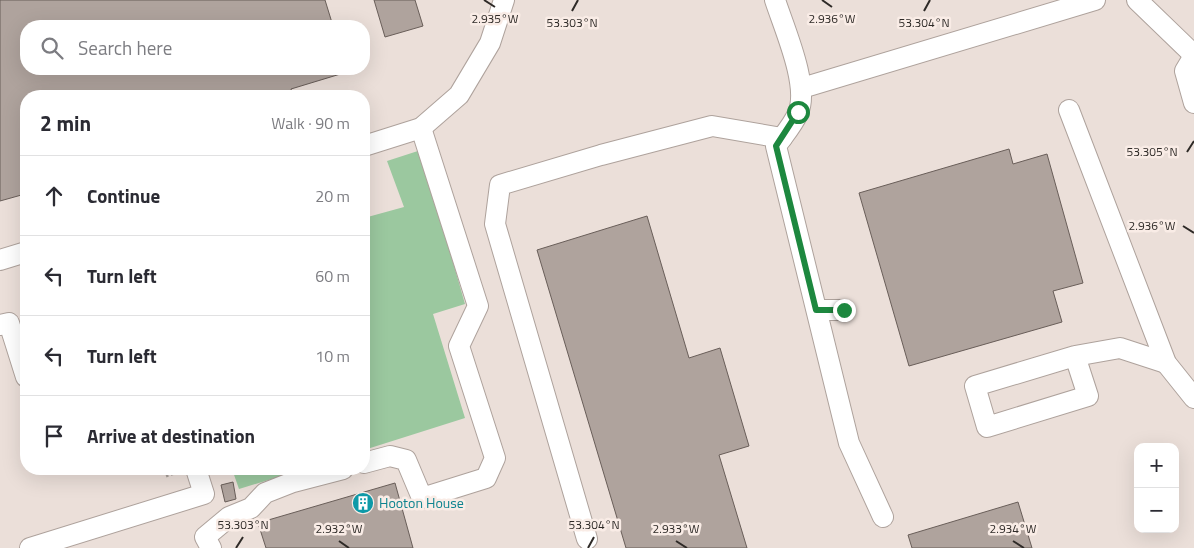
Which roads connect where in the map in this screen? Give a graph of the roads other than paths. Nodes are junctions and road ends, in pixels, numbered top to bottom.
1 (504, 0) edge
2 (775, 0) edge
3 (1095, 0) edge
4 (1137, 0) edge
5 (1194, 55) edge
6 (802, 88) junction
7 (1194, 103) edge
8 (1069, 110) dead end
9 (421, 128) junction
10 (782, 138) junction
11 (370, 144) edge
12 (20, 254) edge
13 (0, 260) edge
14 (816, 310) junction
15 (844, 310) dead end
16 (0, 325) edge
17 (1075, 356) junction
18 (20, 358) edge
19 (1166, 364) junction
20 (1194, 398) edge
21 (370, 461) edge
22 (198, 475) edge
23 (320, 475) edge
24 (883, 517) dead end
25 (587, 539) dead end
26 (30, 548) edge
27 (211, 548) edge

1 - 9 street
2 - 6 street
3 - 6 street
4 - 5 street
5 - 7 street
6 - 10 street
8 - 19 street
9 - 11 street
9 - 21 street
10 - 14 street
10 - 25 street
12 - 13 street
14 - 15 street
14 - 24 street
16 - 18 street
17 - 17 street
17 - 19 street
19 - 20 street
22 - 26 street
23 - 27 street

